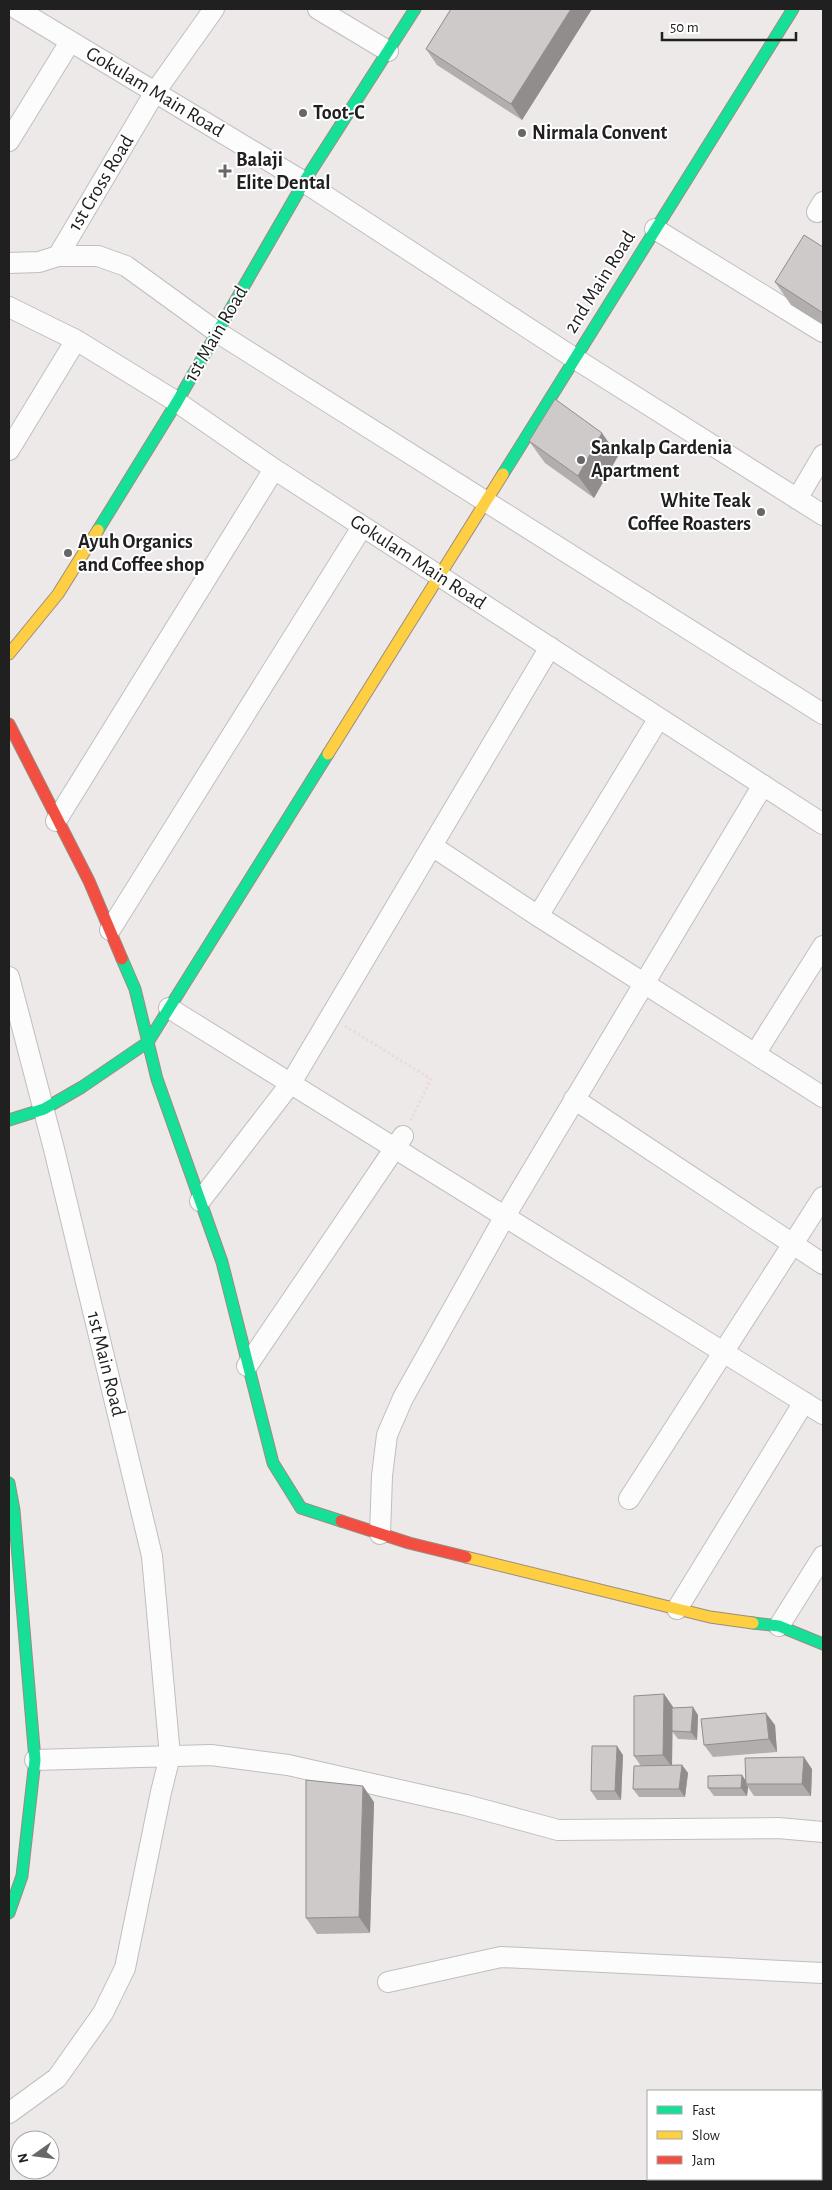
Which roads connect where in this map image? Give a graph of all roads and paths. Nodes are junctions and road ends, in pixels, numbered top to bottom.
1 (17, 9) edge
2 (214, 9) edge
3 (318, 9) edge
4 (415, 9) edge
5 (793, 9) edge
6 (70, 42) junction
7 (388, 50) junction
8 (155, 92) junction
9 (9, 141) edge
10 (304, 182) junction
11 (655, 230) junction
12 (58, 256) junction
13 (11, 270) edge
14 (9, 307) edge
15 (217, 332) junction
16 (823, 332) edge
17 (76, 340) junction
18 (574, 358) junction
19 (177, 402) junction
20 (9, 450) edge
21 (823, 455) edge
22 (274, 469) junction
23 (797, 499) junction
24 (485, 501) junction
25 (823, 515) edge
26 (362, 526) junction
27 (439, 576) junction
28 (550, 647) junction
29 (9, 654) edge
30 (823, 714) edge
31 (659, 718) junction
32 (9, 724) edge
33 (763, 785) junction
34 (821, 817) edge
35 (56, 821) junction
36 (432, 846) junction
37 (538, 916) junction
38 (110, 930) junction
39 (823, 946) edge
40 (9, 977) edge
41 (644, 982) junction
42 (169, 1008) junction
43 (334, 1019) junction
44 (148, 1042) junction
45 (755, 1054) junction
46 (291, 1083) junction
47 (823, 1097) edge
48 (574, 1100) junction
49 (44, 1109) junction
50 (9, 1120) edge
51 (400, 1142) junction
52 (823, 1197) edge
53 (200, 1201) junction
54 (505, 1216) junction
55 (793, 1245) junction
56 (823, 1264) edge
57 (725, 1352) junction
58 (247, 1366) junction
59 (804, 1402) junction
60 (823, 1414) edge
61 (9, 1483) edge
62 (629, 1499) dead end
63 (380, 1534) junction
64 (823, 1556) edge
65 (677, 1609) junction
66 (779, 1626) junction
67 (823, 1644) edge
68 (170, 1756) junction
69 (35, 1760) junction
70 (823, 1832) edge
71 (9, 1913) edge
72 (823, 1973) edge
73 (388, 1982) dead end
74 (9, 2114) edge

1 - 6 street, Gokulam Main Road
2 - 8 street, 1st Cross Road
3 - 7 street
4 - 7 street, 1st Main Road
5 - 11 street, 2nd Main Road
6 - 8 street, Gokulam Main Road
6 - 9 street
7 - 10 street, 1st Main Road
8 - 10 street, Gokulam Main Road
8 - 12 street, 1st Cross Road
10 - 15 street, 1st Main Road
10 - 18 street, Gokulam Main Road
11 - 16 street
11 - 18 street, 2nd Main Road
12 - 13 street
12 - 15 street
14 - 17 street, Gokulam Main Road
15 - 19 street, 1st Main Road
15 - 24 street
17 - 19 street, Gokulam Main Road
17 - 20 street
18 - 23 street, Gokulam Main Road
18 - 24 street, 2nd Main Road
19 - 22 street, Gokulam Main Road
19 - 29 street, 1st Main Road
21 - 23 street
22 - 26 street, Gokulam Main Road
22 - 35 street
23 - 25 street, Gokulam Main Road
24 - 27 street, 2nd Main Road
24 - 30 street
26 - 27 street, Gokulam Main Road
26 - 38 street
27 - 28 street, Gokulam Main Road
27 - 42 street, 2nd Main Road
28 - 31 street, Gokulam Main Road
28 - 36 street
31 - 33 street, Gokulam Main Road
31 - 37 street
32 - 35 street
33 - 34 street, Gokulam Main Road
33 - 41 street
35 - 38 street
36 - 37 street
36 - 43 street
37 - 41 street
38 - 44 street
39 - 45 street
40 - 49 street, 1st Main Road
41 - 45 street
41 - 48 street
42 - 44 street, 2nd Main Road
42 - 46 street
43 - 46 street
43 - 51 path
44 - 49 street
44 - 53 street
45 - 47 street
46 - 51 street
46 - 53 street
48 - 54 street
48 - 55 street
49 - 50 street
49 - 68 street, 1st Main Road
51 - 54 street
51 - 58 street
52 - 55 street
53 - 58 street
54 - 57 street
54 - 63 street
55 - 56 street
55 - 57 street
57 - 59 street
57 - 62 street
58 - 63 street
59 - 60 street
59 - 65 street
61 - 69 street
63 - 65 street
64 - 66 street
65 - 66 street
66 - 67 street
68 - 69 street
68 - 70 street
68 - 74 street, 1st Main Road
69 - 71 street
72 - 73 street

